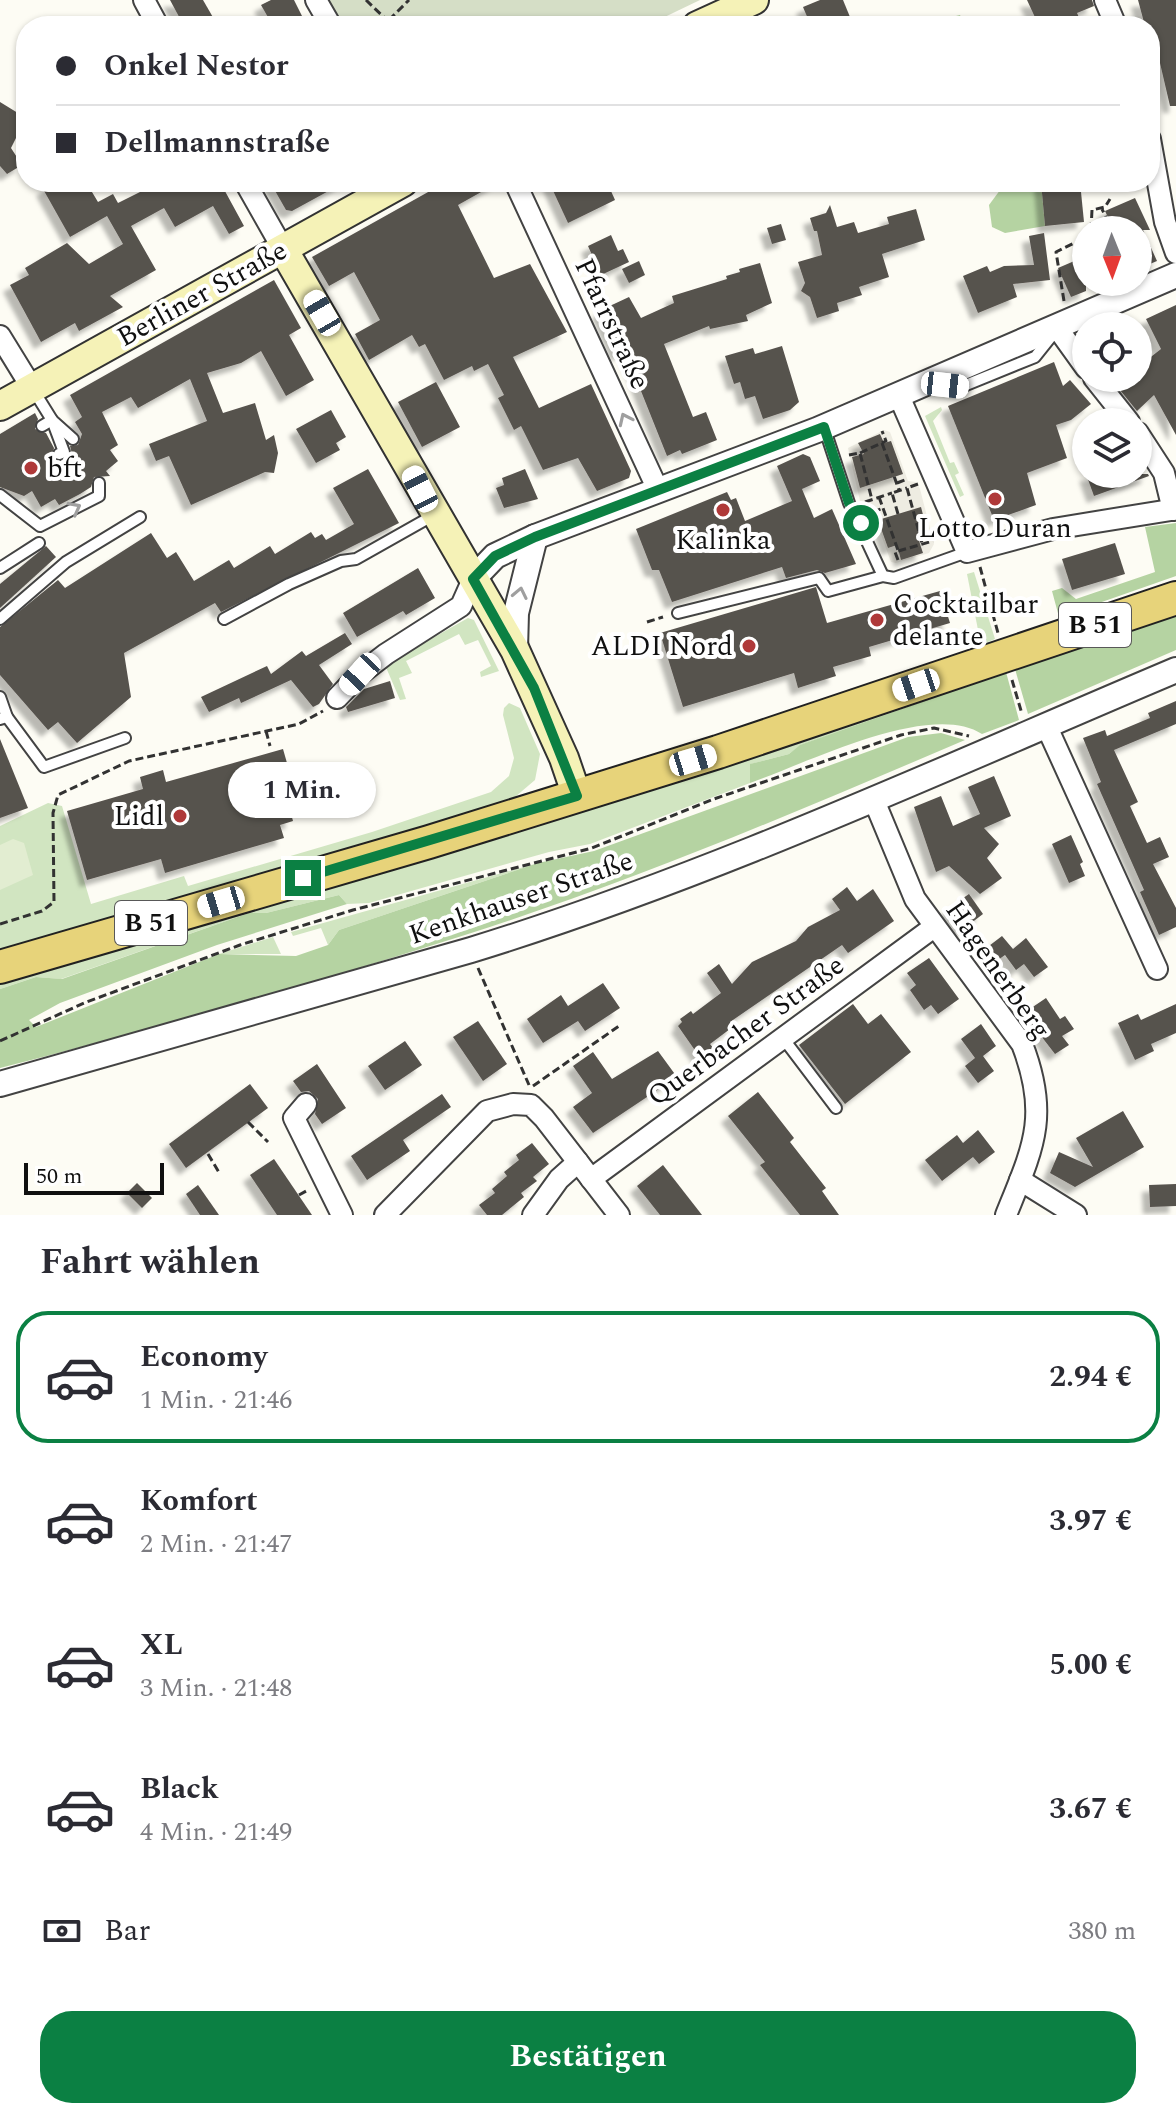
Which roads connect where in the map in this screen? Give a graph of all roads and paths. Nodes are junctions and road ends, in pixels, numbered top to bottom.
1 (366, 0) edge
2 (409, 0) edge
3 (754, 0) edge
4 (383, 16) edge
5 (393, 16) edge
6 (719, 16) edge
7 (251, 192) edge
8 (385, 192) edge
9 (520, 192) edge
10 (1160, 192) edge
11 (1110, 199) dead end
12 (1102, 208) junction
13 (1092, 216) edge
14 (1106, 216) edge
15 (1072, 244) edge
16 (283, 249) junction
17 (1176, 253) edge
18 (1176, 275) edge
19 (1064, 326) junction
20 (0, 336) edge
21 (1072, 341) edge
22 (928, 384) junction
23 (32, 388) junction
24 (1105, 392) edge
25 (899, 396) junction
26 (0, 406) edge
27 (1118, 408) edge
28 (47, 423) junction
29 (829, 425) junction
30 (882, 431) dead end
31 (73, 439) dead end
32 (884, 442) junction
33 (859, 452) junction
34 (59, 454) dead end
35 (849, 455) dead end
36 (1152, 455) edge
37 (907, 479) dead end
38 (898, 481) junction
39 (99, 483) dead end
40 (917, 484) dead end
41 (907, 488) junction
42 (658, 490) junction
43 (899, 490) junction
44 (892, 493) junction
45 (0, 495) edge
46 (868, 496) dead end
47 (879, 497) junction
48 (872, 500) junction
49 (861, 503) dead end
50 (882, 510) junction
51 (1175, 510) edge
52 (873, 512) dead end
53 (898, 514) dead end
54 (434, 515) junction
55 (140, 517) dead end
56 (535, 537) junction
57 (933, 541) dead end
58 (39, 543) dead end
59 (922, 543) junction
60 (994, 543) junction
61 (897, 550) junction
62 (967, 552) junction
63 (899, 562) dead end
64 (0, 568) edge
65 (883, 576) junction
66 (473, 579) junction
67 (1176, 598) edge
68 (678, 613) dead end
69 (662, 617) dead end
70 (0, 619) edge
71 (224, 619) dead end
72 (647, 622) dead end
73 (515, 650) junction
74 (1005, 655) junction
75 (1176, 670) edge
76 (0, 697) edge
77 (337, 698) joint
78 (4, 718) edge
79 (1037, 728) junction
80 (266, 731) junction
81 (125, 738) dead end
82 (270, 746) dead end
83 (979, 753) junction
84 (577, 796) junction
85 (873, 798) junction
86 (0, 924) edge
87 (934, 927) junction
88 (471, 950) junction
89 (0, 967) edge
90 (1157, 969) dead end
91 (619, 1026) dead end
92 (783, 1038) junction
93 (0, 1041) edge
94 (0, 1084) edge
95 (530, 1096) junction
96 (306, 1104) dead end
97 (836, 1108) dead end
98 (248, 1122) dead end
99 (268, 1142) dead end
100 (208, 1154) dead end
101 (578, 1162) junction
102 (220, 1174) dead end
103 (591, 1179) junction
104 (1020, 1180) junction
105 (342, 1215) edge
106 (385, 1215) edge
107 (533, 1215) edge
108 (619, 1215) edge
109 (1006, 1215) edge
110 (1076, 1215) edge

1 - 4 path
2 - 5 path
3 - 6 main road
7 - 16 street
8 - 16 main road, Berliner Straße
42 -> 9 street, Pfarrstraße
10 - 17 street
11 - 12 path
12 - 13 path
12 - 14 path
15 - 19 path
16 - 23 main road, Berliner Straße
16 - 54 main road
18 - 19 street
19 - 21 street
19 - 22 street
20 - 23 street
22 - 25 street
22 - 29 lane
23 - 26 main road, Berliner Straße
23 - 28 lane
24 - 27 street
25 - 29 street
25 - 62 street
28 - 31 lane
28 - 34 lane
29 - 42 street
29 - 65 lane
30 - 32 path
32 - 33 path
32 - 38 path
33 - 35 path
33 - 48 path
36 - 51 street
37 - 38 path
38 - 43 path
45 -> 39 lane
40 - 41 path
41 - 43 path
41 - 59 path
42 - 56 street
43 - 44 path
44 - 47 path
44 - 53 path
46 - 48 path
47 - 48 path
47 - 50 path
48 - 49 path
50 - 52 path
50 - 61 path
51 - 60 street
54 - 66 main road
54 - 71 lane
55 - 70 lane
56 - 66 street
73 -> 56 street
57 - 59 path
58 - 64 lane
59 - 61 path
60 - 62 street
60 - 74 path
61 - 63 path
62 - 65 lane
65 - 68 lane
66 - 73 main road
66 - 77 street
67 - 74 main road, B 51
69 - 72 path
73 - 84 main road
74 - 79 path
74 - 84 main road, B 51
75 - 79 street, Kenkhauser Straße
76 - 78 lane
77 - 80 path
78 - 81 lane
79 - 83 street, Kenkhauser Straße
79 - 90 street
80 - 82 path
80 - 86 path
83 - 85 street, Kenkhauser Straße
83 - 93 path
84 - 89 main road, B 51
85 - 87 street, Hagenerberg
85 - 88 street, Kenkhauser Straße
87 - 92 street, Querbacher Straße
87 - 104 street, Hagenerberg
88 - 94 street, Kenkhauser Straße
88 - 95 path
91 - 95 path
92 - 97 lane
92 - 103 street, Querbacher Straße
95 - 101 street
95 - 106 street
96 - 105 street
98 - 99 path
100 - 102 path
101 - 103 street
101 - 107 street
103 - 108 street
104 - 109 street, Hagenerberg
104 - 110 street

